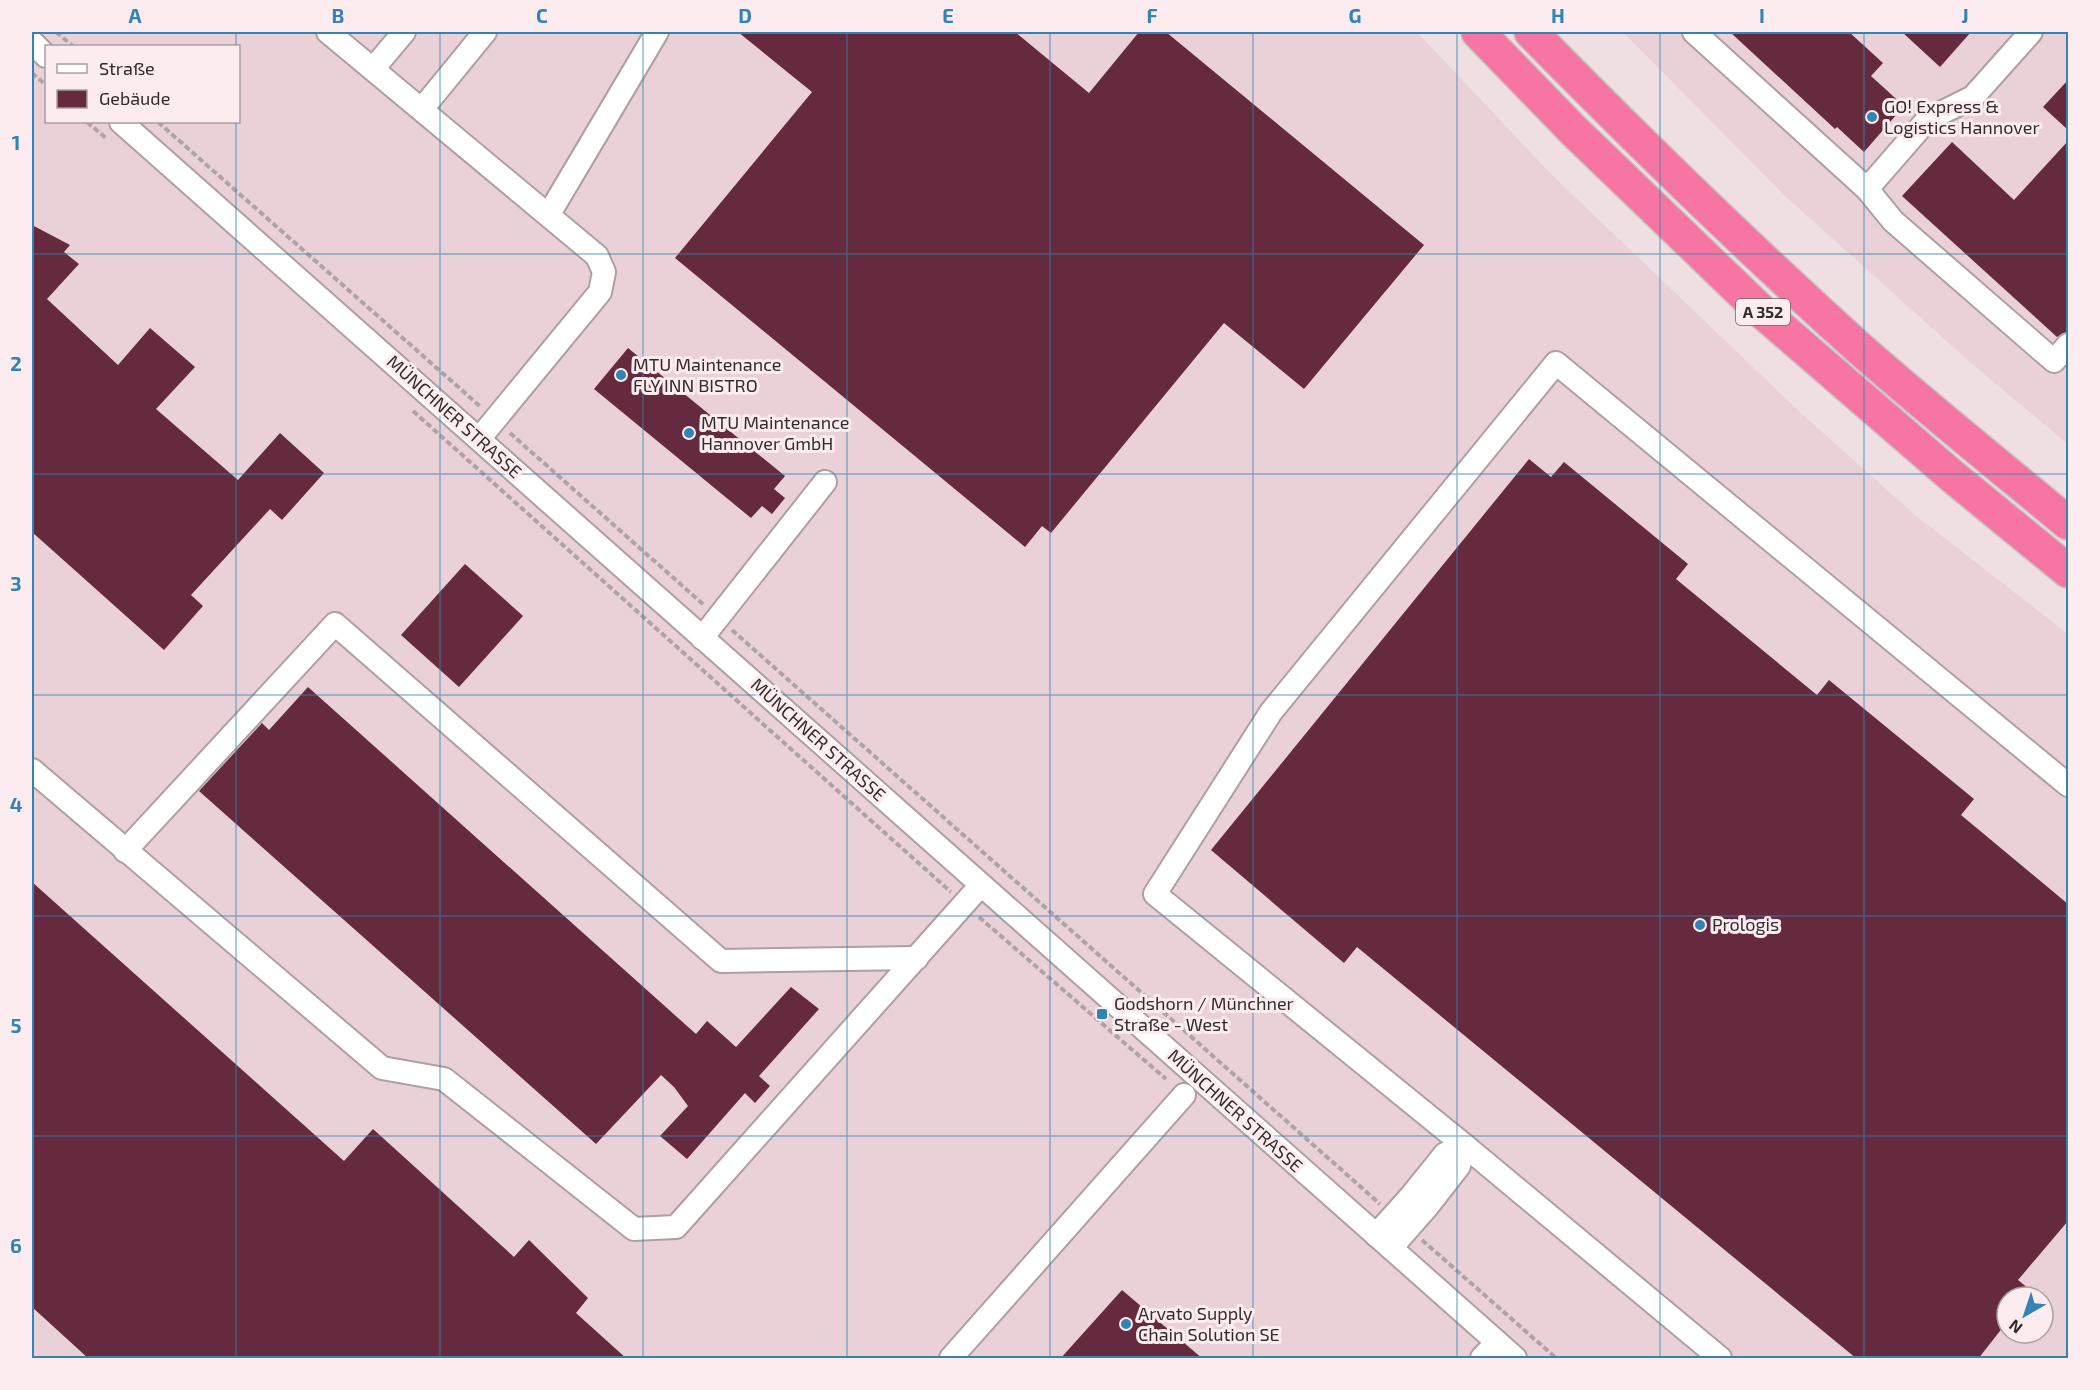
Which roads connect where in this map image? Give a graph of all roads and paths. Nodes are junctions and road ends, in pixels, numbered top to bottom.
1 (56, 32) edge
2 (328, 32) edge
3 (404, 32) edge
4 (485, 32) edge
5 (657, 32) edge
6 (1478, 32) edge
7 (1531, 32) edge
8 (1694, 32) edge
9 (2031, 32) edge
10 (32, 42) edge
11 (72, 45) edge
12 (45, 55) edge
13 (373, 69) junction
14 (32, 72) edge
15 (45, 84) edge
16 (422, 109) junction
17 (88, 123) edge
18 (122, 123) edge
19 (159, 123) edge
20 (108, 140) dead end
21 (1867, 189) junction
22 (549, 214) junction
23 (2068, 345) edge
24 (411, 409) dead end
25 (495, 420) junction
26 (479, 439) junction
27 (825, 482) dead end
28 (2068, 523) edge
29 (2068, 571) edge
30 (718, 618) junction
31 (702, 638) junction
32 (32, 770) edge
33 (2068, 785) edge
34 (125, 851) junction
35 (981, 885) junction
36 (965, 904) junction
37 (917, 958) junction
38 (1184, 1095) joint
39 (1464, 1145) junction
40 (1401, 1222) junction
41 (1383, 1242) junction
42 (1489, 1350) edge
43 (951, 1359) edge
44 (1515, 1359) edge
45 (1556, 1359) edge
46 (1720, 1359) edge

1 - 11 path
2 - 13 street
3 - 13 street
4 - 16 street
5 - 22 street
6 - 29 highway, A 352
7 - 28 highway, A 352
8 - 21 street
9 - 21 street
10 - 12 street
13 - 16 street
14 - 15 path
16 - 22 street
17 - 20 path
18 - 26 street, MÜNCHNER STRASSE
19 - 25 path
21 - 23 street
22 - 25 street
24 - 36 path
25 - 26 street
25 - 30 path
26 - 31 street, MÜNCHNER STRASSE
27 - 30 street
30 - 31 street
30 - 40 path
31 - 35 street, MÜNCHNER STRASSE
32 - 34 street
33 - 39 street
34 - 37 street
34 - 37 street
35 - 36 street
35 - 41 street, MÜNCHNER STRASSE
36 - 37 street
36 - 38 path
38 - 43 street
39 - 40 street
39 - 46 street
40 - 41 street
40 - 45 path
41 - 42 street, MÜNCHNER STRASSE
42 - 44 street, MÜNCHNER STRASSE

